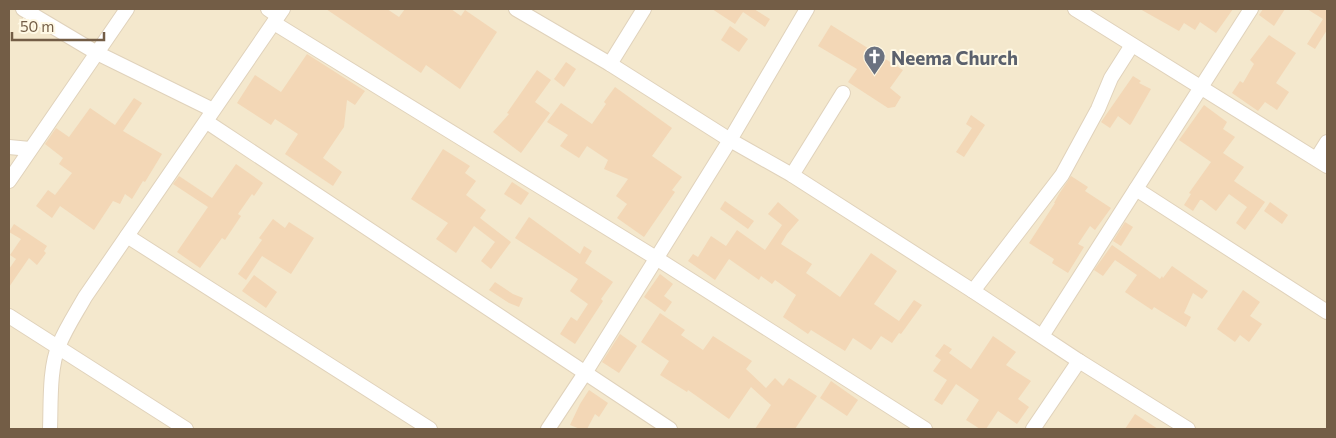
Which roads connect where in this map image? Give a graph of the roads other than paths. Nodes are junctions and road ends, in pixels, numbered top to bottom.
1 (23, 9) edge
2 (127, 9) edge
3 (516, 9) edge
4 (644, 9) edge
5 (807, 9) edge
6 (1075, 9) edge
7 (1251, 9) edge
8 (276, 14) edge
9 (1132, 45) junction
10 (97, 53) junction
11 (610, 64) junction
12 (1201, 87) junction
13 (842, 93) dead end
14 (210, 116) junction
15 (730, 140) junction
16 (1327, 142) edge
17 (9, 147) edge
18 (30, 149) junction
19 (1322, 162) edge
20 (792, 175) junction
21 (9, 179) edge
22 (1136, 189) junction
23 (128, 236) junction
24 (656, 258) junction
25 (974, 291) junction
26 (1327, 312) edge
27 (9, 316) edge
28 (1042, 336) junction
29 (59, 346) junction
30 (1079, 361) junction
31 (585, 374) junction
32 (50, 429) edge
33 (186, 429) edge
34 (430, 429) edge
35 (548, 429) edge
36 (670, 429) edge
37 (925, 429) edge
38 (1033, 429) edge
39 (1188, 429) edge

1 - 10 street
2 - 10 street
3 - 11 street
4 - 11 street
5 - 15 street
6 - 9 street
7 - 12 street
8 - 14 street
8 - 24 street
9 - 12 street
9 - 25 street
10 - 14 street
10 - 18 street
11 - 15 street
12 - 19 street
12 - 22 street
13 - 20 street
14 - 23 street
14 - 31 street
15 - 20 street
15 - 24 street
16 - 19 street
17 - 18 street
18 - 21 street
20 - 25 street
22 - 26 street
22 - 28 street
23 - 29 street
23 - 34 street
24 - 31 street
24 - 37 street
25 - 28 street
27 - 29 street
28 - 30 street
29 - 32 street
29 - 33 street
30 - 38 street
30 - 39 street
31 - 35 street
31 - 36 street

